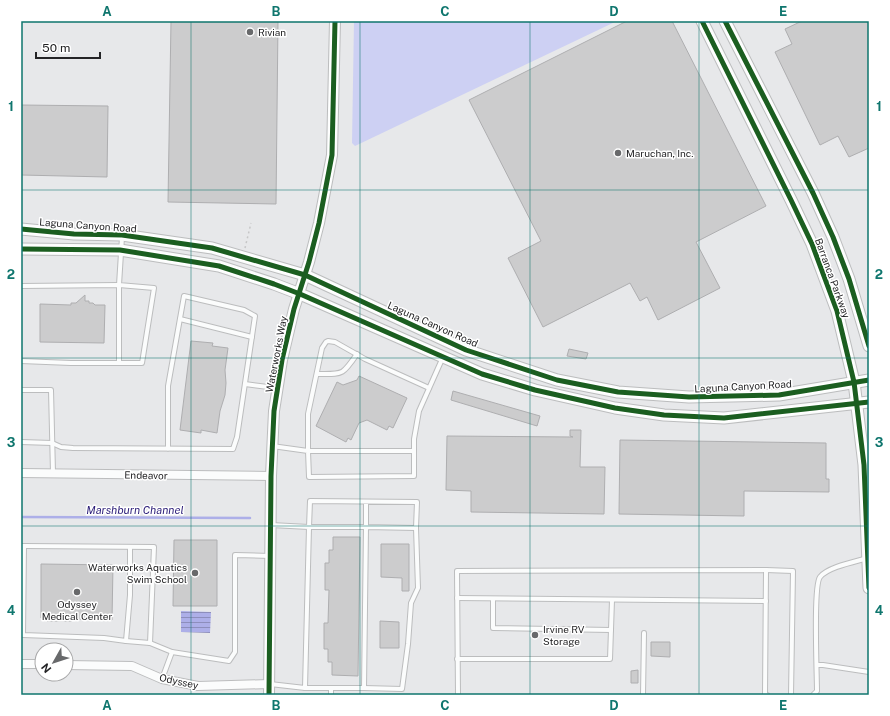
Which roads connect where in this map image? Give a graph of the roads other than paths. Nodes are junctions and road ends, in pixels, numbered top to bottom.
1 (335, 21) edge
2 (702, 21) edge
3 (725, 21) edge
4 (21, 229) edge
5 (122, 234) junction
6 (21, 249) edge
7 (120, 250) junction
8 (305, 275) junction
9 (119, 285) junction
10 (21, 286) edge
11 (300, 294) junction
12 (180, 318) junction
13 (252, 336) junction
14 (869, 346) edge
15 (357, 354) junction
16 (443, 357) junction
17 (21, 362) edge
18 (119, 363) junction
19 (317, 374) junction
20 (869, 380) edge
21 (854, 382) junction
22 (245, 384) junction
23 (278, 388) junction
24 (429, 388) junction
25 (21, 390) edge
26 (869, 402) edge
27 (857, 404) junction
28 (21, 442) edge
29 (52, 443) junction
30 (272, 446) junction
31 (168, 449) junction
32 (414, 450) junction
33 (308, 451) junction
34 (21, 473) edge
35 (53, 473) junction
36 (271, 476) junction
37 (366, 502) junction
38 (270, 525) junction
39 (309, 526) junction
40 (366, 527) junction
41 (416, 528) junction
42 (23, 546) edge
43 (130, 548) junction
44 (270, 556) junction
45 (868, 558) junction
46 (766, 570) junction
47 (869, 588) edge
48 (457, 598) junction
49 (493, 599) junction
50 (612, 600) junction
51 (766, 601) junction
52 (611, 630) junction
53 (644, 633) dead end
54 (22, 635) edge
55 (126, 641) junction
56 (150, 643) junction
57 (172, 652) junction
58 (457, 658) junction
59 (21, 664) edge
60 (34, 664) edge
61 (74, 665) edge
62 (816, 665) junction
63 (869, 672) edge
64 (162, 679) junction
65 (269, 684) junction
66 (305, 688) junction
67 (331, 688) junction
68 (364, 688) junction
69 (269, 695) edge
70 (331, 695) edge
71 (458, 695) edge
72 (643, 695) edge
73 (767, 695) edge
74 (791, 695) edge
75 (814, 695) edge

1 - 8 street, Waterworks Way
2 - 21 main road, Barranca Parkway
3 - 14 main road, Barranca Parkway
4 - 5 main road, Laguna Canyon Road
5 - 7 lane
5 - 8 main road, Laguna Canyon Road
6 - 7 main road
7 - 9 lane
7 - 11 main road
8 - 11 street, Waterworks Way
8 - 21 main road, Laguna Canyon Road
9 - 10 lane
9 - 18 lane
9 - 18 lane
11 - 16 main road
11 - 23 street, Waterworks Way
12 - 13 lane
12 - 13 lane
12 - 31 lane
13 - 22 lane
15 - 19 lane
15 - 19 lane
15 - 24 lane
16 - 24 lane
16 - 27 main road
17 - 18 lane
19 - 33 lane
20 - 21 main road, Laguna Canyon Road
21 - 27 main road, Barranca Parkway
22 - 23 lane
22 - 31 lane
23 - 30 street, Waterworks Way
24 - 32 lane
25 - 29 lane
26 - 27 main road
27 - 45 main road, Barranca Parkway
28 - 29 lane
29 - 31 lane
29 - 35 lane
30 - 33 lane
30 - 36 street, Waterworks Way
32 - 33 lane
32 - 33 lane
34 - 35 street, Endeavor
35 - 36 street, Endeavor
36 - 38 street, Waterworks Way
37 - 39 lane
37 - 40 lane
37 - 41 lane
38 - 39 lane
38 - 44 street, Waterworks Way
39 - 40 lane
39 - 66 lane
40 - 41 lane
40 - 68 lane
41 - 68 lane
42 - 43 lane
42 - 54 lane
43 - 55 lane
43 - 56 lane
44 - 57 lane
44 - 65 street, Waterworks Way
45 - 47 main road, Barranca Parkway
45 - 62 lane
46 - 48 lane
46 - 51 lane
46 - 74 lane
48 - 49 lane
48 - 58 lane
49 - 50 lane
49 - 52 lane
50 - 51 lane
50 - 52 lane
51 - 73 lane
52 - 58 lane
53 - 72 lane
54 - 55 lane
55 - 56 lane
56 - 57 lane
57 - 64 lane
58 - 71 lane
59 - 60 street
61 - 64 street, Odyssey
62 - 63 lane
62 - 75 lane
64 - 65 street, Odyssey
65 - 66 lane
65 - 69 street, Waterworks Way
66 - 67 lane
67 - 68 lane
67 - 70 lane

